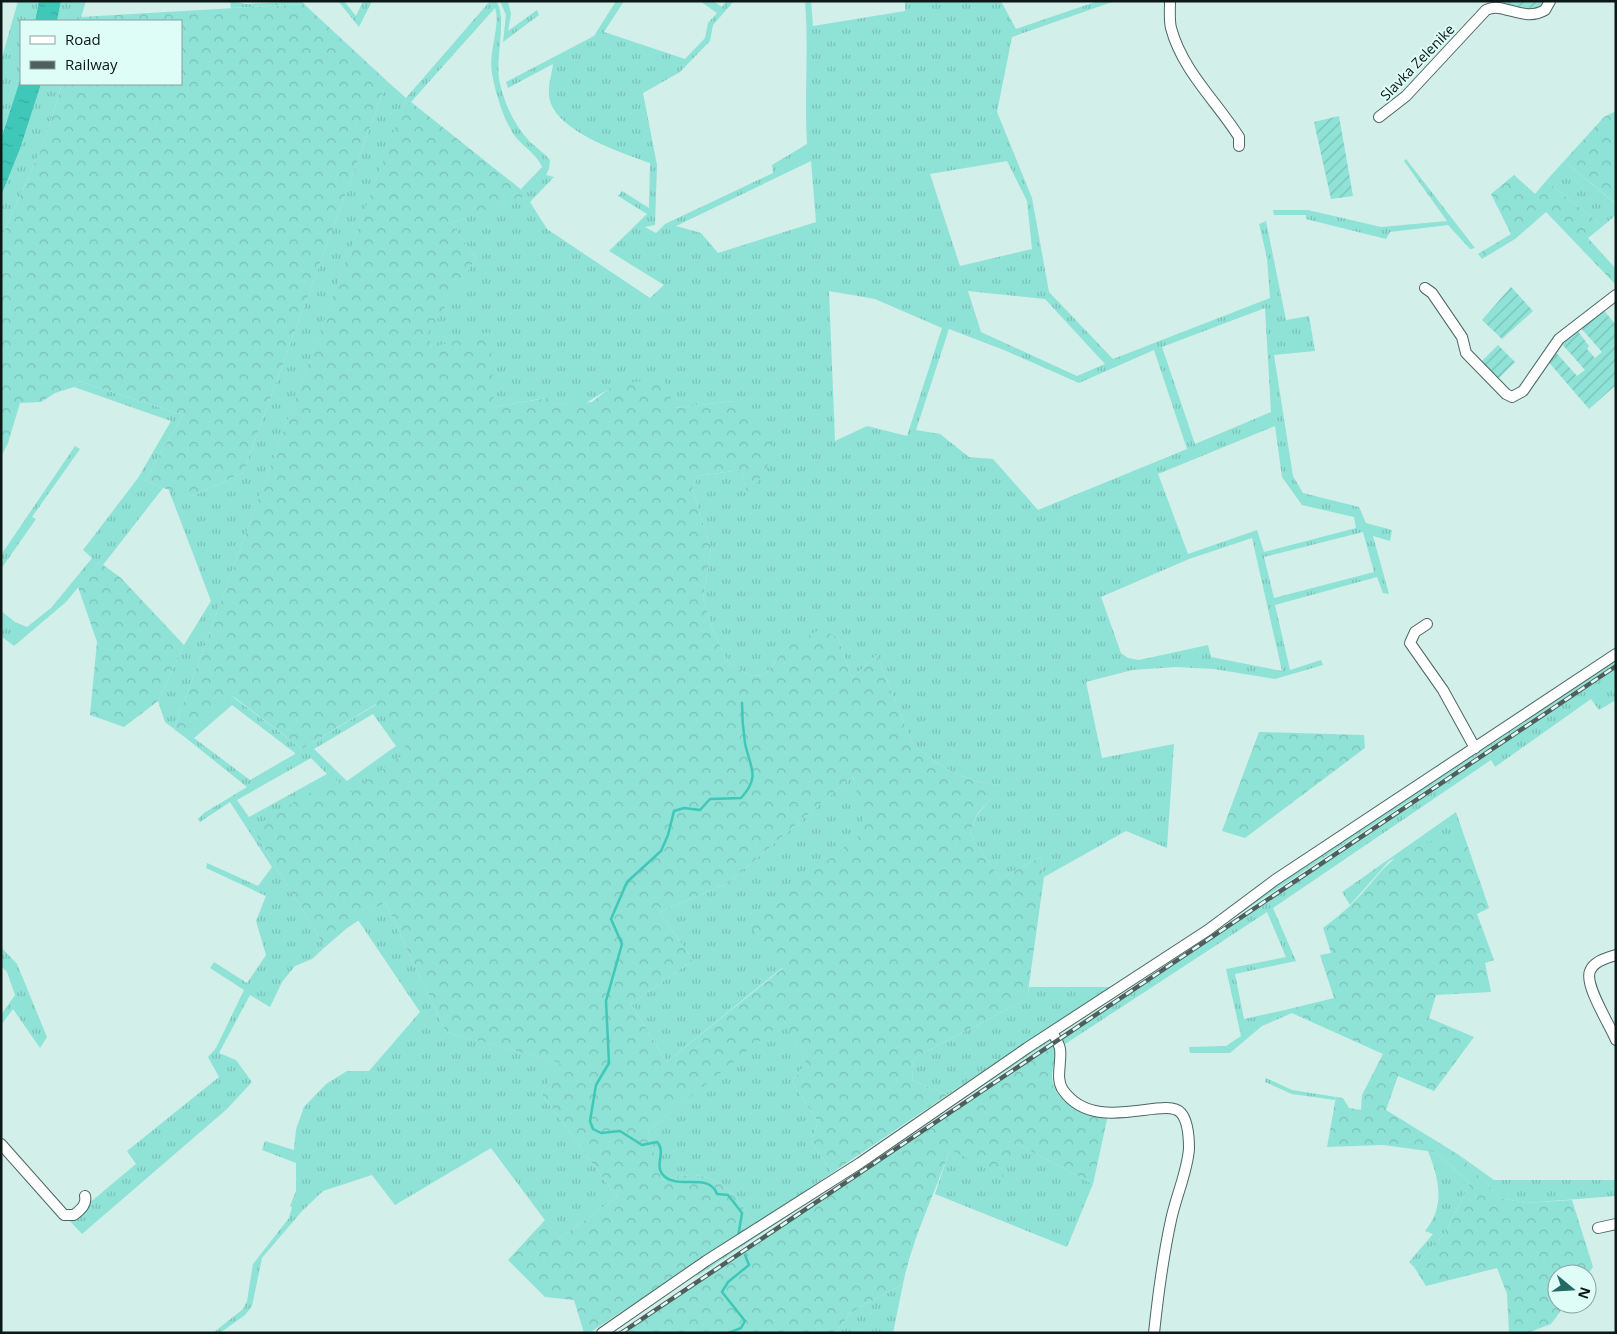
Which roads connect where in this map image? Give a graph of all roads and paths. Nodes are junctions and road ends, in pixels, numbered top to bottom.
1 (1170, 1) edge
2 (1550, 1) edge
3 (1379, 117) dead end
4 (1239, 146) dead end
5 (1425, 288) dead end
6 (1616, 295) edge
7 (1427, 624) dead end
8 (1616, 654) edge
9 (1476, 748) junction
10 (1616, 955) edge
11 (1052, 1032) junction
12 (1616, 1040) edge
13 (1, 1144) edge
14 (85, 1196) dead end
15 (1616, 1224) edge
16 (1598, 1228) dead end
17 (602, 1333) edge
18 (1154, 1333) edge

1 - 4 street
2 - 3 street, Slavka Zelenike
5 - 6 street
7 - 9 street
8 - 9 street
9 - 11 street
10 - 12 street
11 - 17 street
11 - 18 street
13 - 14 street
15 - 16 street

